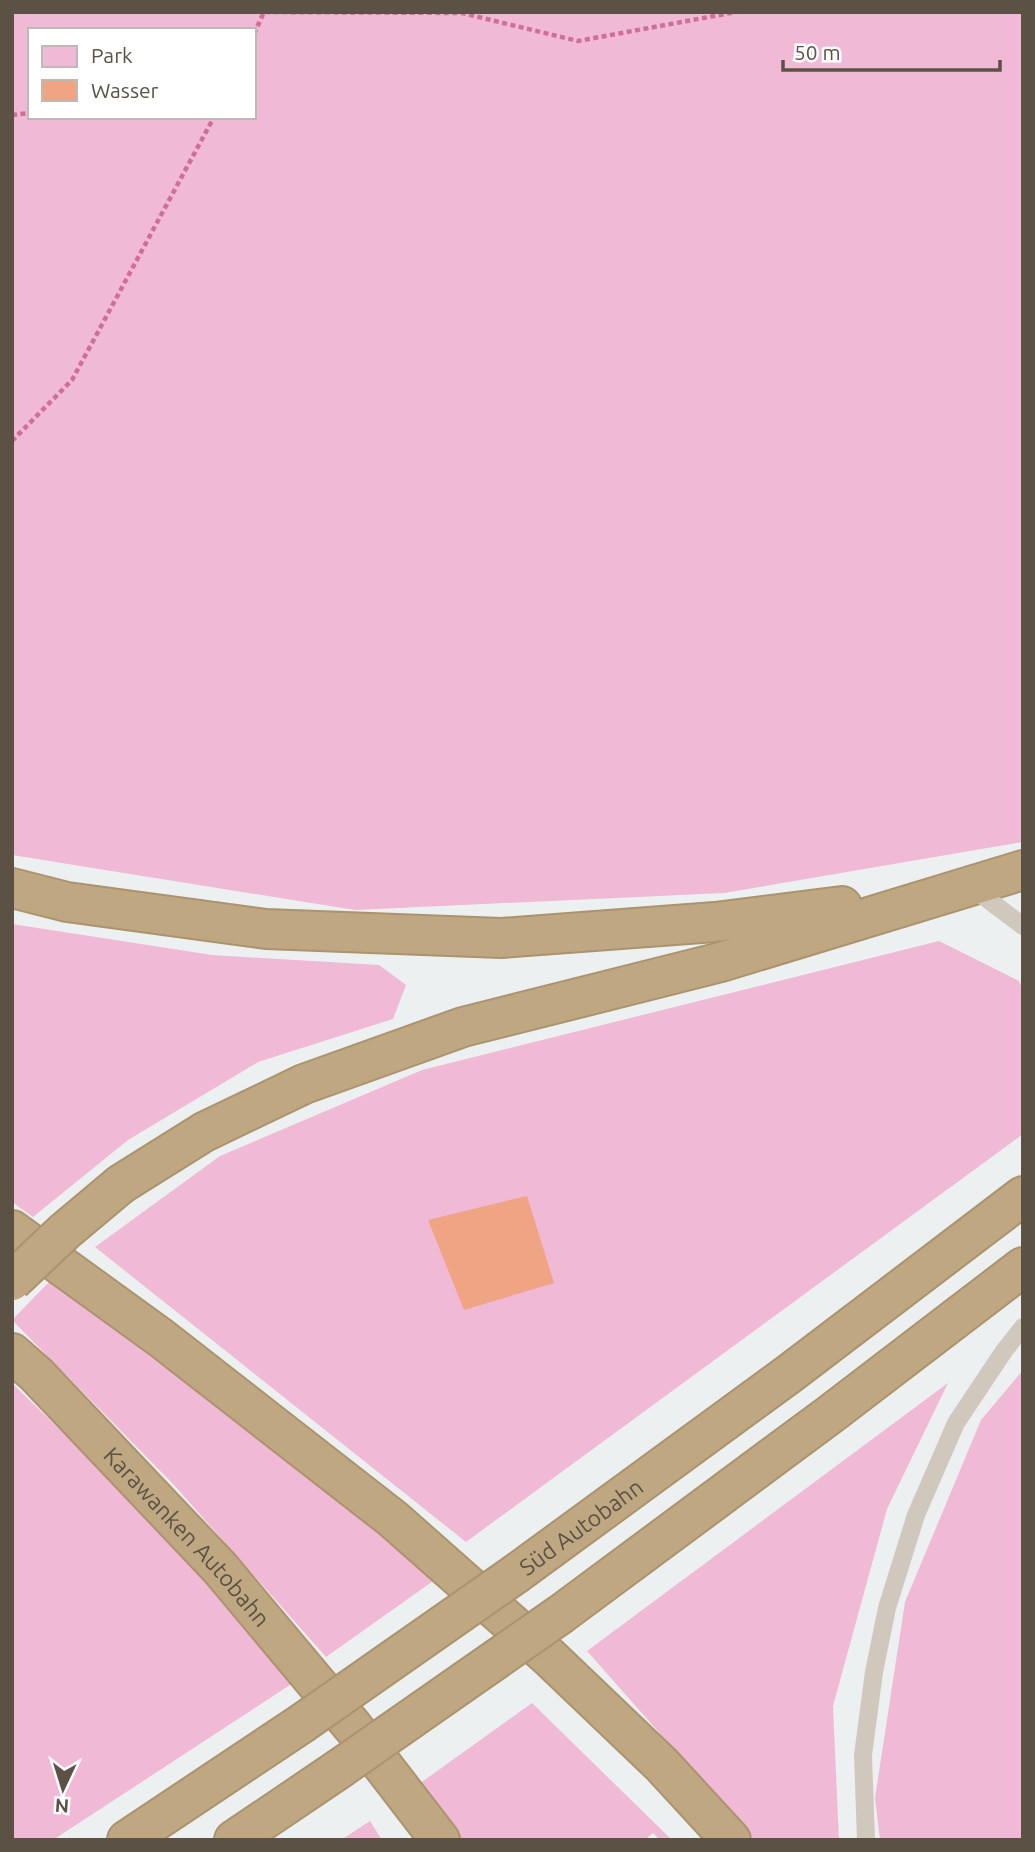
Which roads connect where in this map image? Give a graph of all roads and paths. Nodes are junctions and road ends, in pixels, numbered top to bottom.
1 (264, 12) edge
2 (736, 12) edge
3 (256, 30) edge
4 (213, 119) edge
5 (12, 441) edge
6 (1023, 870) edge
7 (12, 888) edge
8 (959, 888) junction
9 (1023, 926) edge
10 (1023, 1196) edge
11 (12, 1230) edge
12 (1023, 1267) edge
13 (12, 1281) edge
14 (1023, 1327) edge
15 (12, 1353) edge
16 (127, 1840) edge
17 (234, 1840) edge
18 (440, 1840) edge
19 (731, 1840) edge
20 (866, 1840) edge

1 - 2 path
1 - 3 path
4 - 5 path
6 - 8 highway
7 - 8 highway
8 - 9 lane
8 - 13 highway, bridge
10 - 16 highway, Süd Autobahn, bridge
11 - 19 highway
12 - 17 highway, bridge
14 - 20 lane
15 - 18 highway, Karawanken Autobahn

